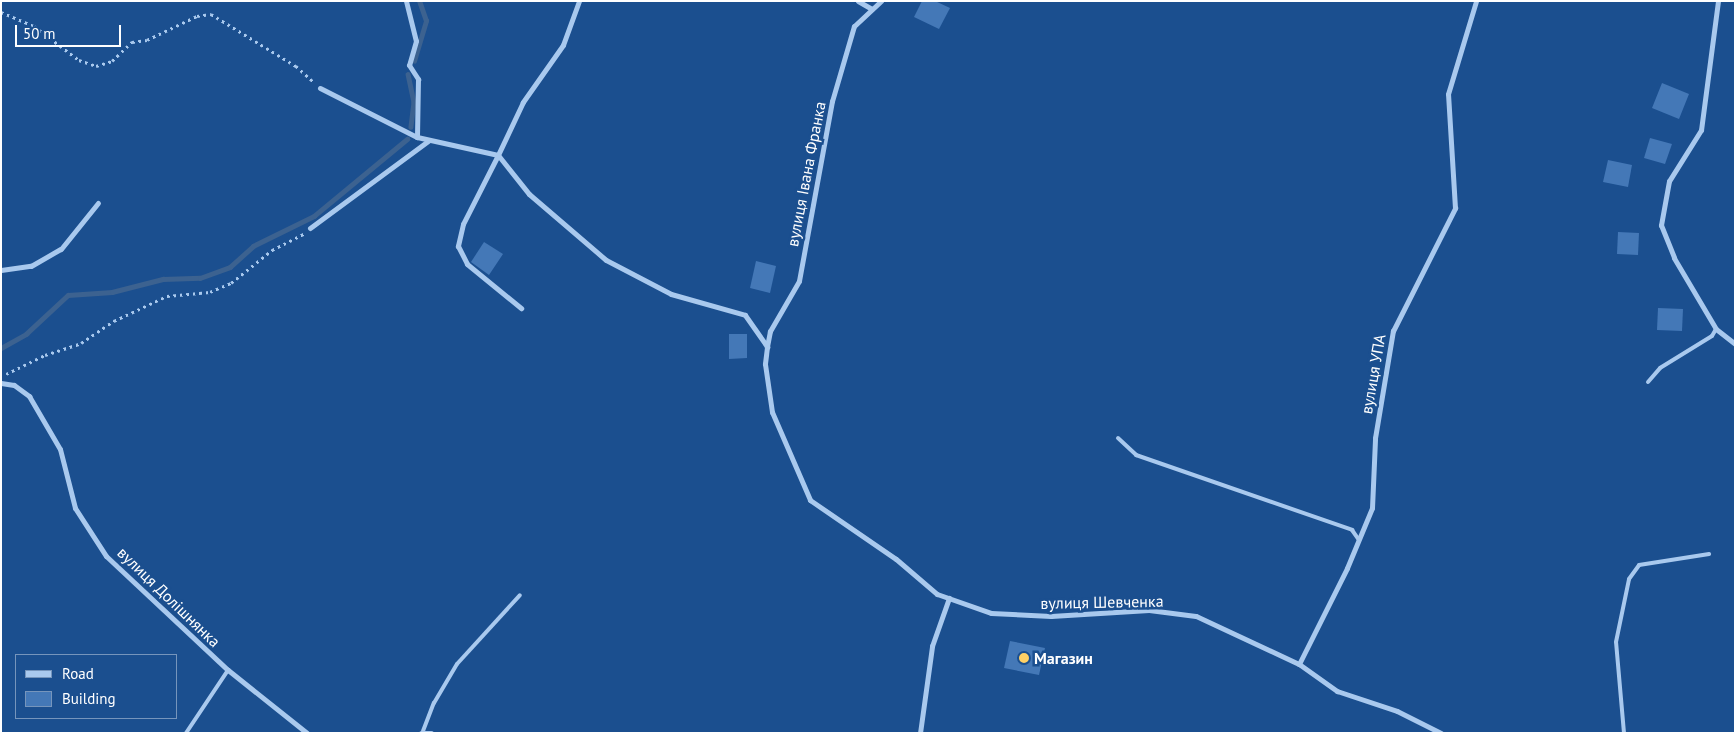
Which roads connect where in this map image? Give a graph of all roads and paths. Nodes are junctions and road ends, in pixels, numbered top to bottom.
1 (406, 1) edge
2 (580, 1) edge
3 (858, 1) edge
4 (881, 1) edge
5 (1476, 1) edge
6 (1718, 1) edge
7 (872, 9) junction
8 (1, 12) edge
9 (320, 88) joint
10 (417, 137) junction
11 (428, 141) junction
12 (498, 155) junction
13 (98, 204) dead end
14 (310, 228) joint
15 (1, 270) edge
16 (521, 308) dead end
17 (1716, 328) junction
18 (1735, 344) edge
19 (768, 347) junction
20 (1, 377) edge
21 (1648, 382) dead end
22 (1, 383) edge
23 (1118, 438) dead end
24 (1359, 540) junction
25 (1709, 554) dead end
26 (520, 595) dead end
27 (949, 598) junction
28 (1299, 664) junction
29 (228, 670) junction
30 (422, 732) edge
31 (186, 733) edge
32 (307, 733) edge
33 (431, 733) edge
34 (920, 733) edge
35 (1441, 733) edge
36 (1624, 733) edge

1 - 10 street
2 - 12 street
3 - 7 street
4 - 7 street, вулиця Івана Франка
5 - 24 street, вулиця УПА
6 - 17 street
7 - 19 street, вулиця Івана Франка
8 - 9 path
9 - 10 street
10 - 11 street
11 - 12 street
11 - 14 street
12 - 16 street
12 - 19 street
13 - 15 street
14 - 20 path
17 - 18 street
17 - 21 lane
19 - 27 street, вулиця Івана Франка
22 - 29 street, вулиця Долішнянка
23 - 24 lane
24 - 28 street, вулиця УПА
25 - 36 lane
26 - 30 lane
27 - 28 street, вулиця Шевченка
27 - 34 street
28 - 35 street, вулиця Шевченка
29 - 31 lane
29 - 32 street, вулиця Долішнянка
30 - 33 street

